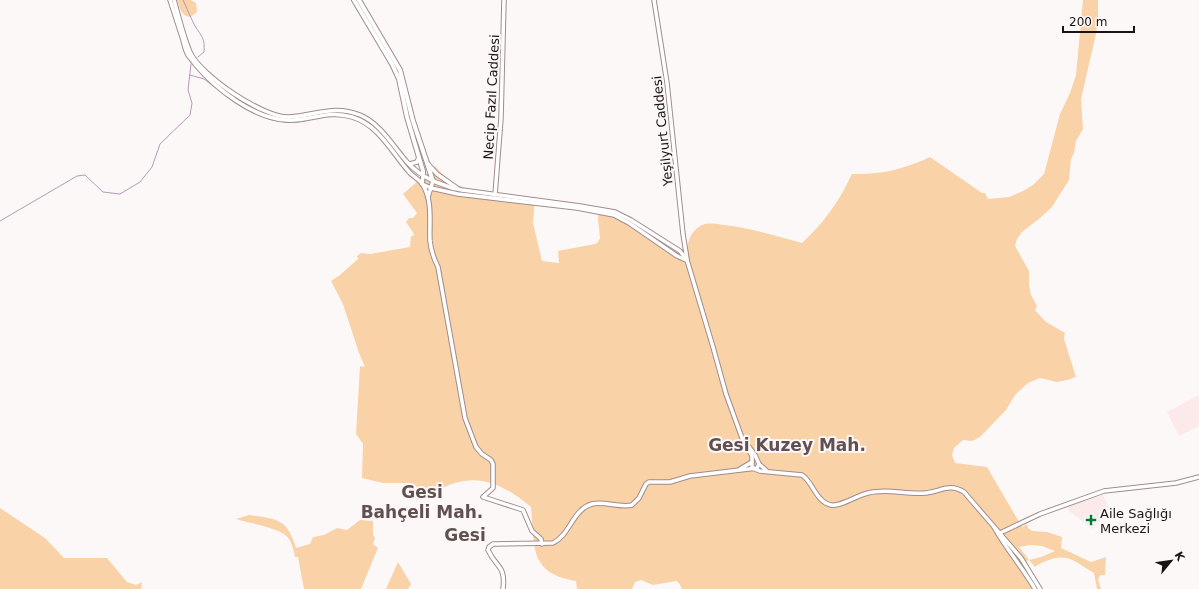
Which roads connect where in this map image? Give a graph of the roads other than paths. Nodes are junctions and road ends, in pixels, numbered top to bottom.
1 (170, 0) edge
2 (174, 0) edge
3 (354, 0) edge
4 (359, 0) edge
5 (504, 0) edge
6 (654, 0) edge
7 (419, 156) junction
8 (425, 158) junction
9 (408, 163) junction
10 (422, 176) junction
11 (433, 181) junction
12 (422, 184) junction
13 (431, 188) junction
14 (462, 190) junction
15 (495, 195) junction
16 (428, 197) junction
17 (687, 260) junction
18 (745, 444) junction
19 (752, 462) junction
20 (759, 464) junction
21 (756, 469) junction
22 (738, 470) junction
23 (770, 471) junction
24 (1199, 477) edge
25 (991, 521) junction
26 (1000, 533) junction
27 (542, 544) junction
28 (503, 589) edge
29 (1035, 589) edge
30 (1040, 589) edge

1 - 12 street
2 - 9 street
3 - 7 main road
4 - 8 main road
5 - 15 street, Necip Fazıl Caddesi
6 - 17 street, Yeşilyurt Caddesi
7 - 9 street
7 - 10 main road
8 - 11 main road
8 - 14 street
9 - 10 street
10 - 11 street
10 - 12 street
11 - 13 street
11 - 14 street
12 - 13 street
12 - 16 street
13 - 16 street
13 - 17 street
14 - 15 street
15 - 17 street
16 - 27 street
17 - 18 street, Yeşilyurt Caddesi
18 - 19 street
18 - 20 street
19 - 20 street
19 - 21 street
19 - 22 street
20 - 21 street
20 - 23 street
21 - 22 street
21 - 23 street
22 - 27 street
23 - 25 street
24 - 26 street
25 - 26 street
25 - 29 street
26 - 30 street
27 - 28 street

